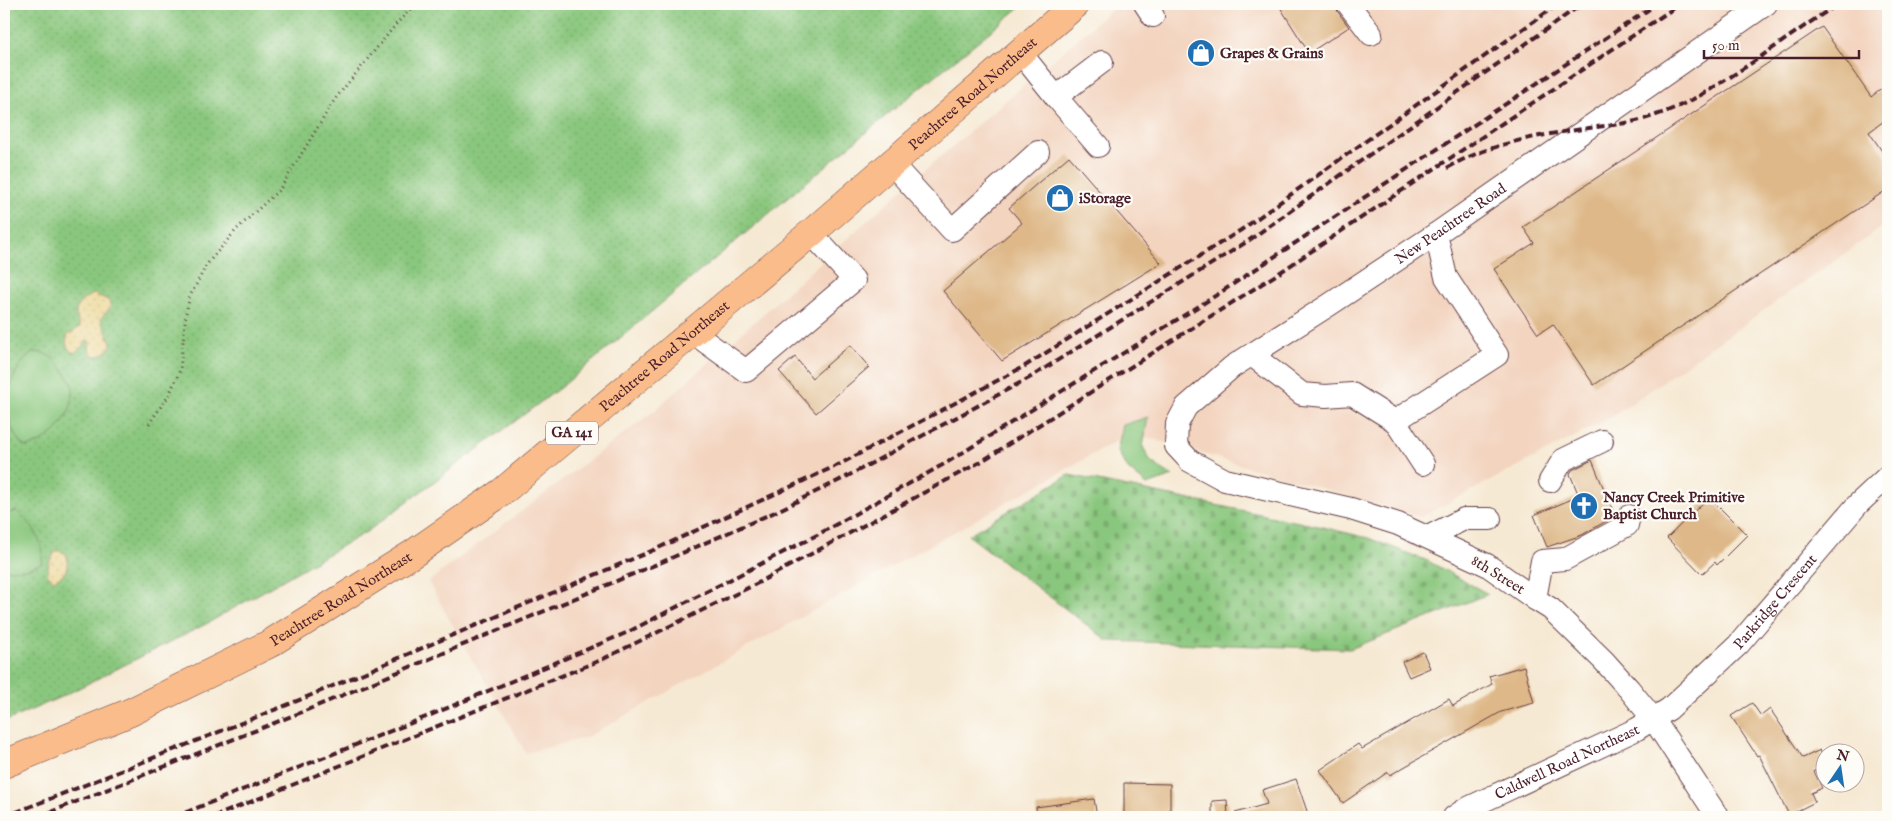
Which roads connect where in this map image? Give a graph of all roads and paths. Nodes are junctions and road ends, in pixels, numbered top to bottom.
1 (416, 4) edge
2 (1076, 4) edge
3 (1348, 4) edge
4 (1766, 4) edge
5 (1371, 34) dead end
6 (1020, 52) junction
7 (1102, 62) dead end
8 (1056, 97) junction
9 (1098, 146) dead end
10 (1038, 152) dead end
11 (891, 163) junction
12 (812, 233) junction
13 (1436, 234) junction
14 (692, 332) junction
15 (1252, 354) junction
16 (1395, 421) junction
17 (149, 424) dead end
18 (1602, 441) dead end
19 (1190, 461) joint
20 (1423, 464) dead end
21 (1888, 476) edge
22 (1550, 481) dead end
23 (1629, 516) dead end
24 (1490, 518) dead end
25 (1428, 537) junction
26 (1535, 598) junction
27 (1654, 720) junction
28 (4, 764) edge
29 (1454, 817) edge
30 (1718, 817) edge

1 - 17 path
2 - 6 highway, Peachtree Road Northeast / GA 141
3 - 5 street
4 - 13 street, New Peachtree Road
6 - 8 street
6 - 11 highway, Peachtree Road Northeast / GA 141
7 - 8 street
8 - 9 street
10 - 11 street
11 - 12 highway, Peachtree Road Northeast / GA 141
12 - 14 highway, Peachtree Road Northeast / GA 141
12 - 14 street
13 - 15 street, New Peachtree Road
13 - 16 street
14 - 28 highway, Peachtree Road Northeast / GA 141
15 - 16 street
15 - 19 street, New Peachtree Road
16 - 20 street
18 - 22 street
19 - 25 street, 8th Street
21 - 27 street, Parkridge Crescent
23 - 26 street
24 - 25 street
25 - 26 street, 8th Street
26 - 27 street, 8th Street
27 - 29 street, Caldwell Road Northeast
27 - 30 street, 8th Street

